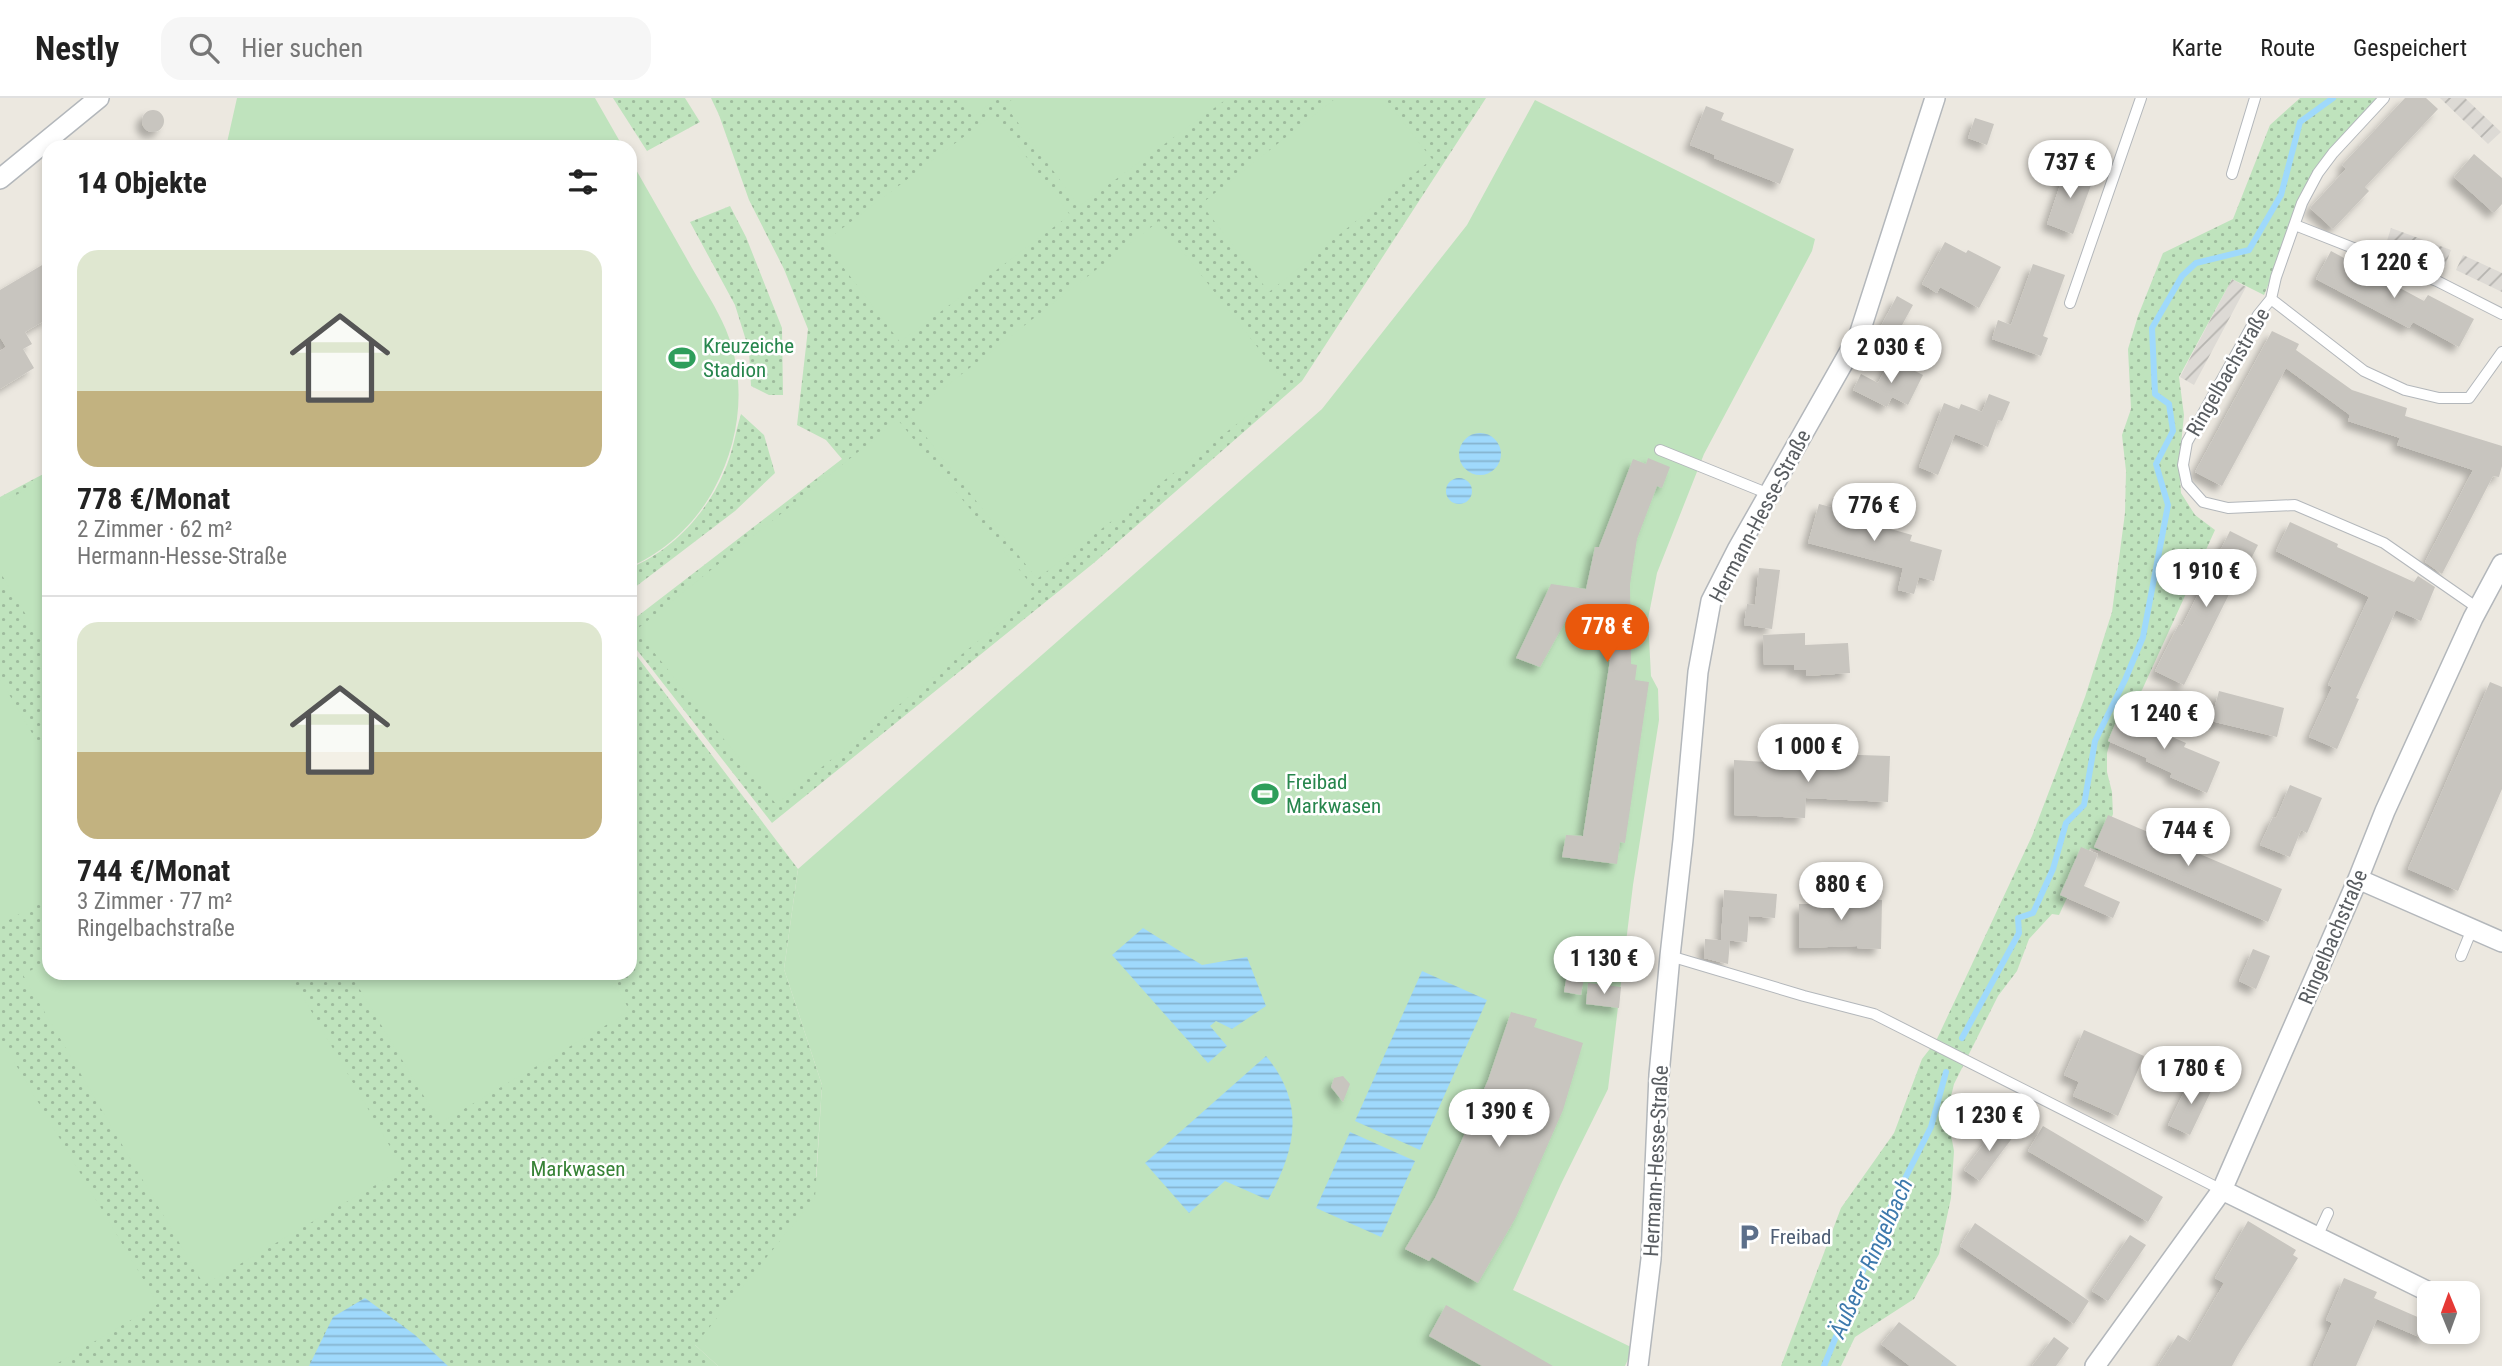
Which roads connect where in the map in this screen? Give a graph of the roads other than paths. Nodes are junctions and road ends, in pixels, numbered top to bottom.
1 (99, 98) edge
2 (1935, 98) edge
3 (2141, 98) edge
4 (2255, 98) edge
5 (2384, 98) edge
6 (49, 140) edge
7 (42, 146) edge
8 (2232, 174) dead end
9 (0, 179) edge
10 (2295, 225) junction
11 (2271, 299) junction
12 (2070, 303) dead end
13 (2502, 314) edge
14 (2502, 352) edge
15 (1660, 450) dead end
16 (1769, 495) junction
17 (2502, 564) edge
18 (2479, 609) junction
19 (2358, 879) junction
20 (2472, 929) junction
21 (2502, 942) edge
22 (1670, 956) junction
23 (2460, 956) dead end
24 (2222, 1190) junction
25 (2328, 1213) dead end
26 (2317, 1238) junction
27 (2417, 1286) edge
28 (1638, 1366) edge
29 (2095, 1366) edge

1 - 6 street
2 - 16 street, Hermann-Hesse-Straße
3 - 12 lane
4 - 8 lane
5 - 10 lane
7 - 9 street
10 - 11 lane
10 - 13 lane
11 - 14 lane, Ringelbachstraße
11 - 18 lane, Ringelbachstraße
15 - 16 lane
16 - 22 street, Hermann-Hesse-Straße
17 - 18 street, Ringelbachstraße
18 - 19 street, Ringelbachstraße
19 - 20 street
19 - 24 street, Ringelbachstraße
20 - 21 street
20 - 23 lane
22 - 24 lane
22 - 28 street, Hermann-Hesse-Straße
24 - 26 street
24 - 29 street, Ringelbachstraße
25 - 26 lane
26 - 27 street

